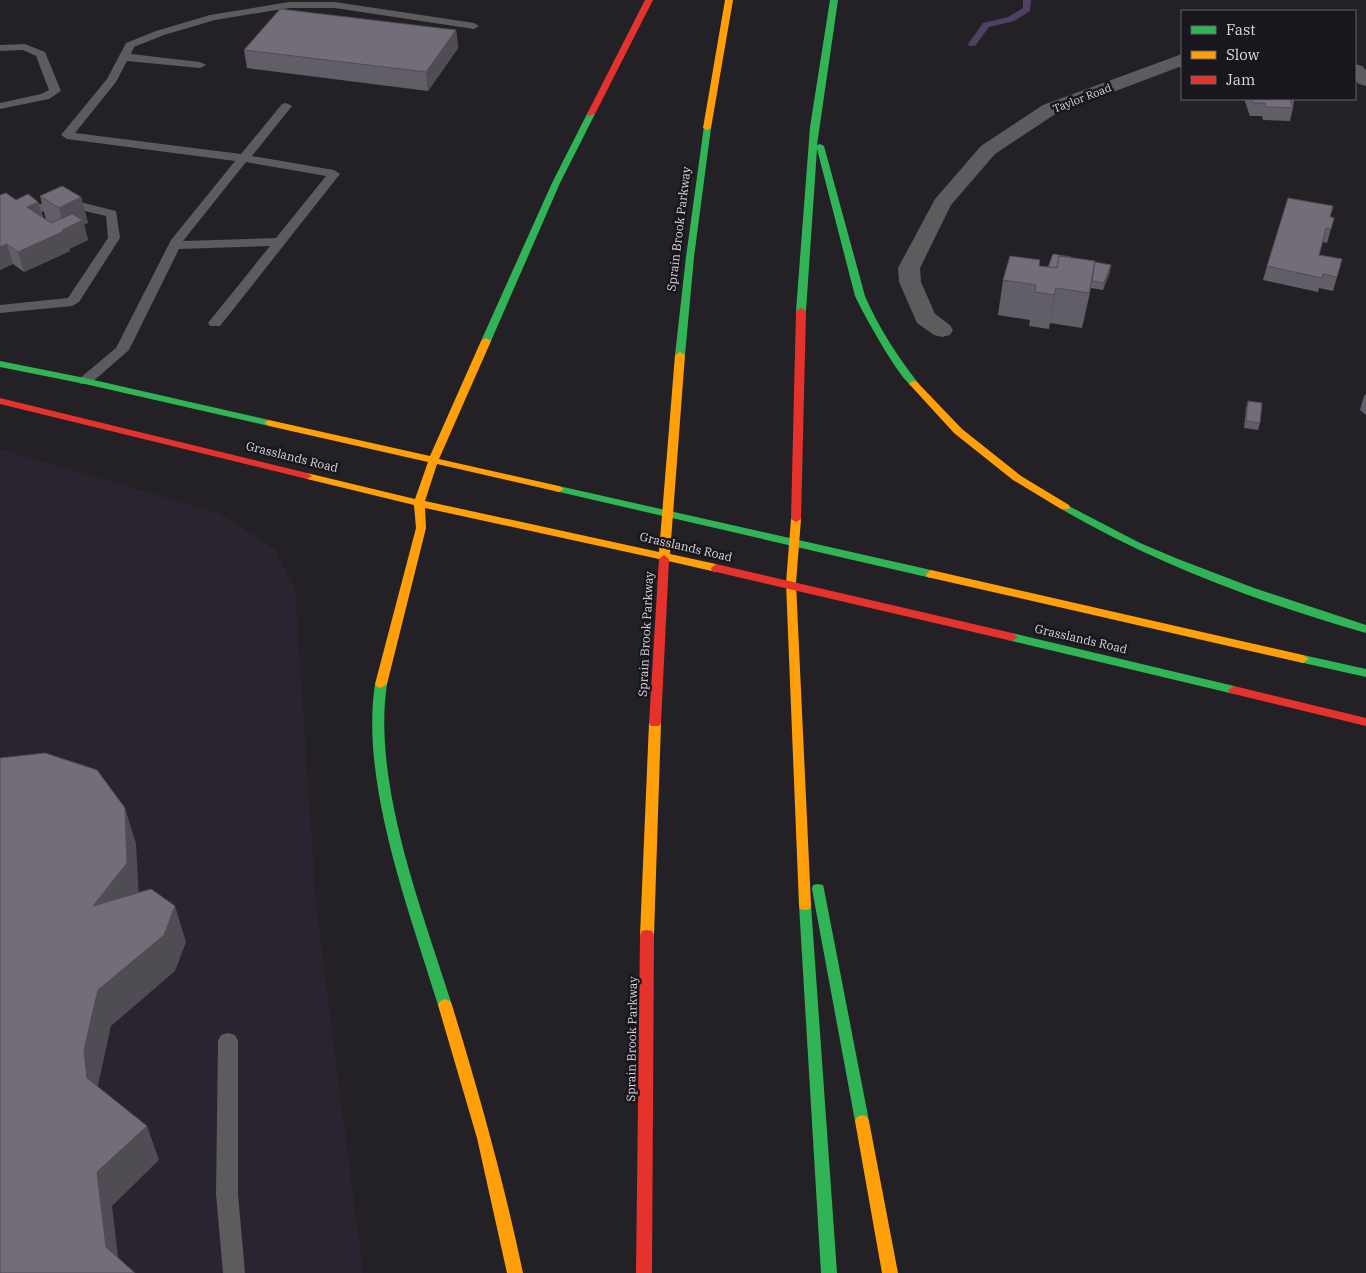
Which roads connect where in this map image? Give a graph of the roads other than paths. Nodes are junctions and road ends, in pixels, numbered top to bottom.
1 (649, 0) edge
2 (729, 0) edge
3 (834, 0) edge
4 (474, 26) dead end
5 (0, 48) edge
6 (124, 57) junction
7 (1181, 60) edge
8 (200, 65) dead end
9 (1356, 71) edge
10 (1366, 80) edge
11 (0, 106) edge
12 (286, 106) dead end
13 (814, 127) junction
14 (242, 158) junction
15 (0, 211) edge
16 (280, 242) junction
17 (174, 245) junction
18 (0, 309) edge
19 (215, 324) dead end
20 (942, 330) dead end
21 (0, 364) edge
22 (85, 381) junction
23 (0, 401) edge
24 (433, 461) junction
25 (419, 502) junction
26 (1366, 629) edge
27 (1366, 673) edge
28 (1366, 722) edge
29 (798, 786) junction
30 (228, 1041) dead end
31 (234, 1273) edge
32 (515, 1273) edge
33 (644, 1273) edge
34 (829, 1273) edge
35 (890, 1273) edge

1 - 24 main road
2 - 33 main road, Sprain Brook Parkway
3 - 13 main road
4 - 6 lane
5 - 11 lane
6 - 8 lane
6 - 14 lane
7 - 20 street, Taylor Road
9 - 10 street
12 - 14 lane
13 - 26 main road
13 - 29 main road
14 - 16 lane
14 - 17 lane
15 - 18 lane
16 - 17 lane
16 - 19 lane
17 - 22 lane
21 - 22 main road
22 - 24 main road
23 - 25 main road, Grasslands Road
24 - 25 main road
24 - 27 main road
25 - 28 main road, Grasslands Road
25 - 32 main road
29 - 34 main road
29 - 35 main road
30 - 31 lane

